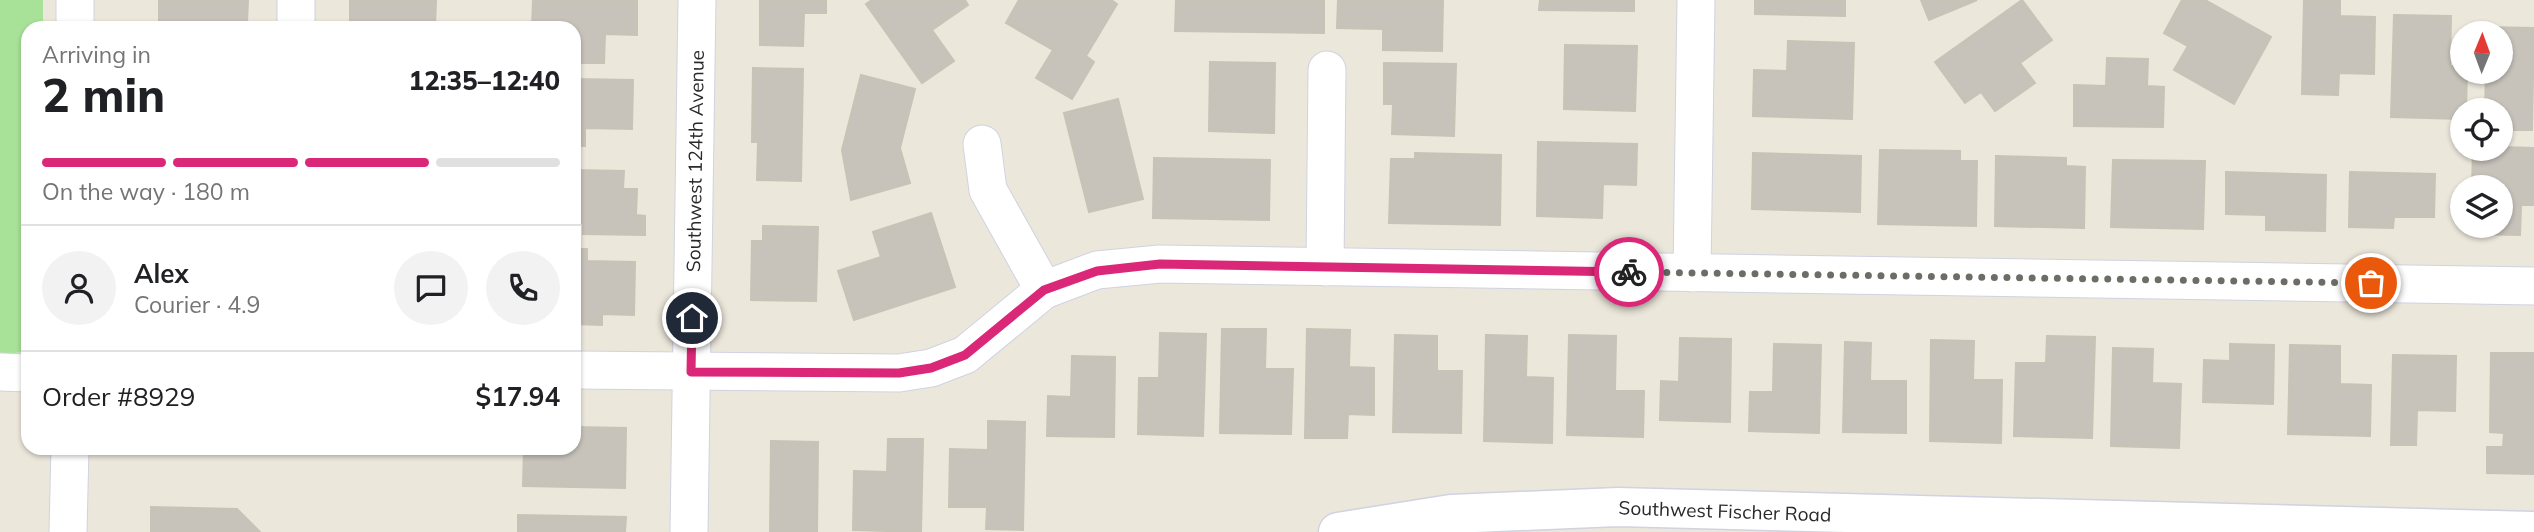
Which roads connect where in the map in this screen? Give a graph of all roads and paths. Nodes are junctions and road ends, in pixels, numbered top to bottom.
1 (75, 0) edge
2 (296, 0) edge
3 (697, 0) edge
4 (1696, 0) edge
5 (75, 21) edge
6 (296, 21) edge
7 (1327, 70) dead end
8 (982, 144) dead end
9 (1325, 267) junction
10 (1692, 273) junction
11 (2534, 286) edge
12 (1044, 290) junction
13 (581, 370) edge
14 (0, 372) edge
15 (691, 372) junction
16 (21, 373) edge
17 (69, 455) edge
18 (1720, 522) edge
19 (2534, 531) edge
20 (68, 532) edge
21 (689, 532) edge
22 (1338, 532) edge

1 - 5 street
2 - 6 street
3 - 15 street, Southwest 124th Avenue
4 - 10 street
7 - 9 street
8 - 12 street
9 - 10 street
9 - 12 street
10 - 11 street
12 - 15 street
13 - 15 street
14 - 16 street
15 - 21 street, Southwest 124th Avenue
17 - 20 street
18 - 19 street, Southwest Fischer Road
18 - 22 street, Southwest Fischer Road

